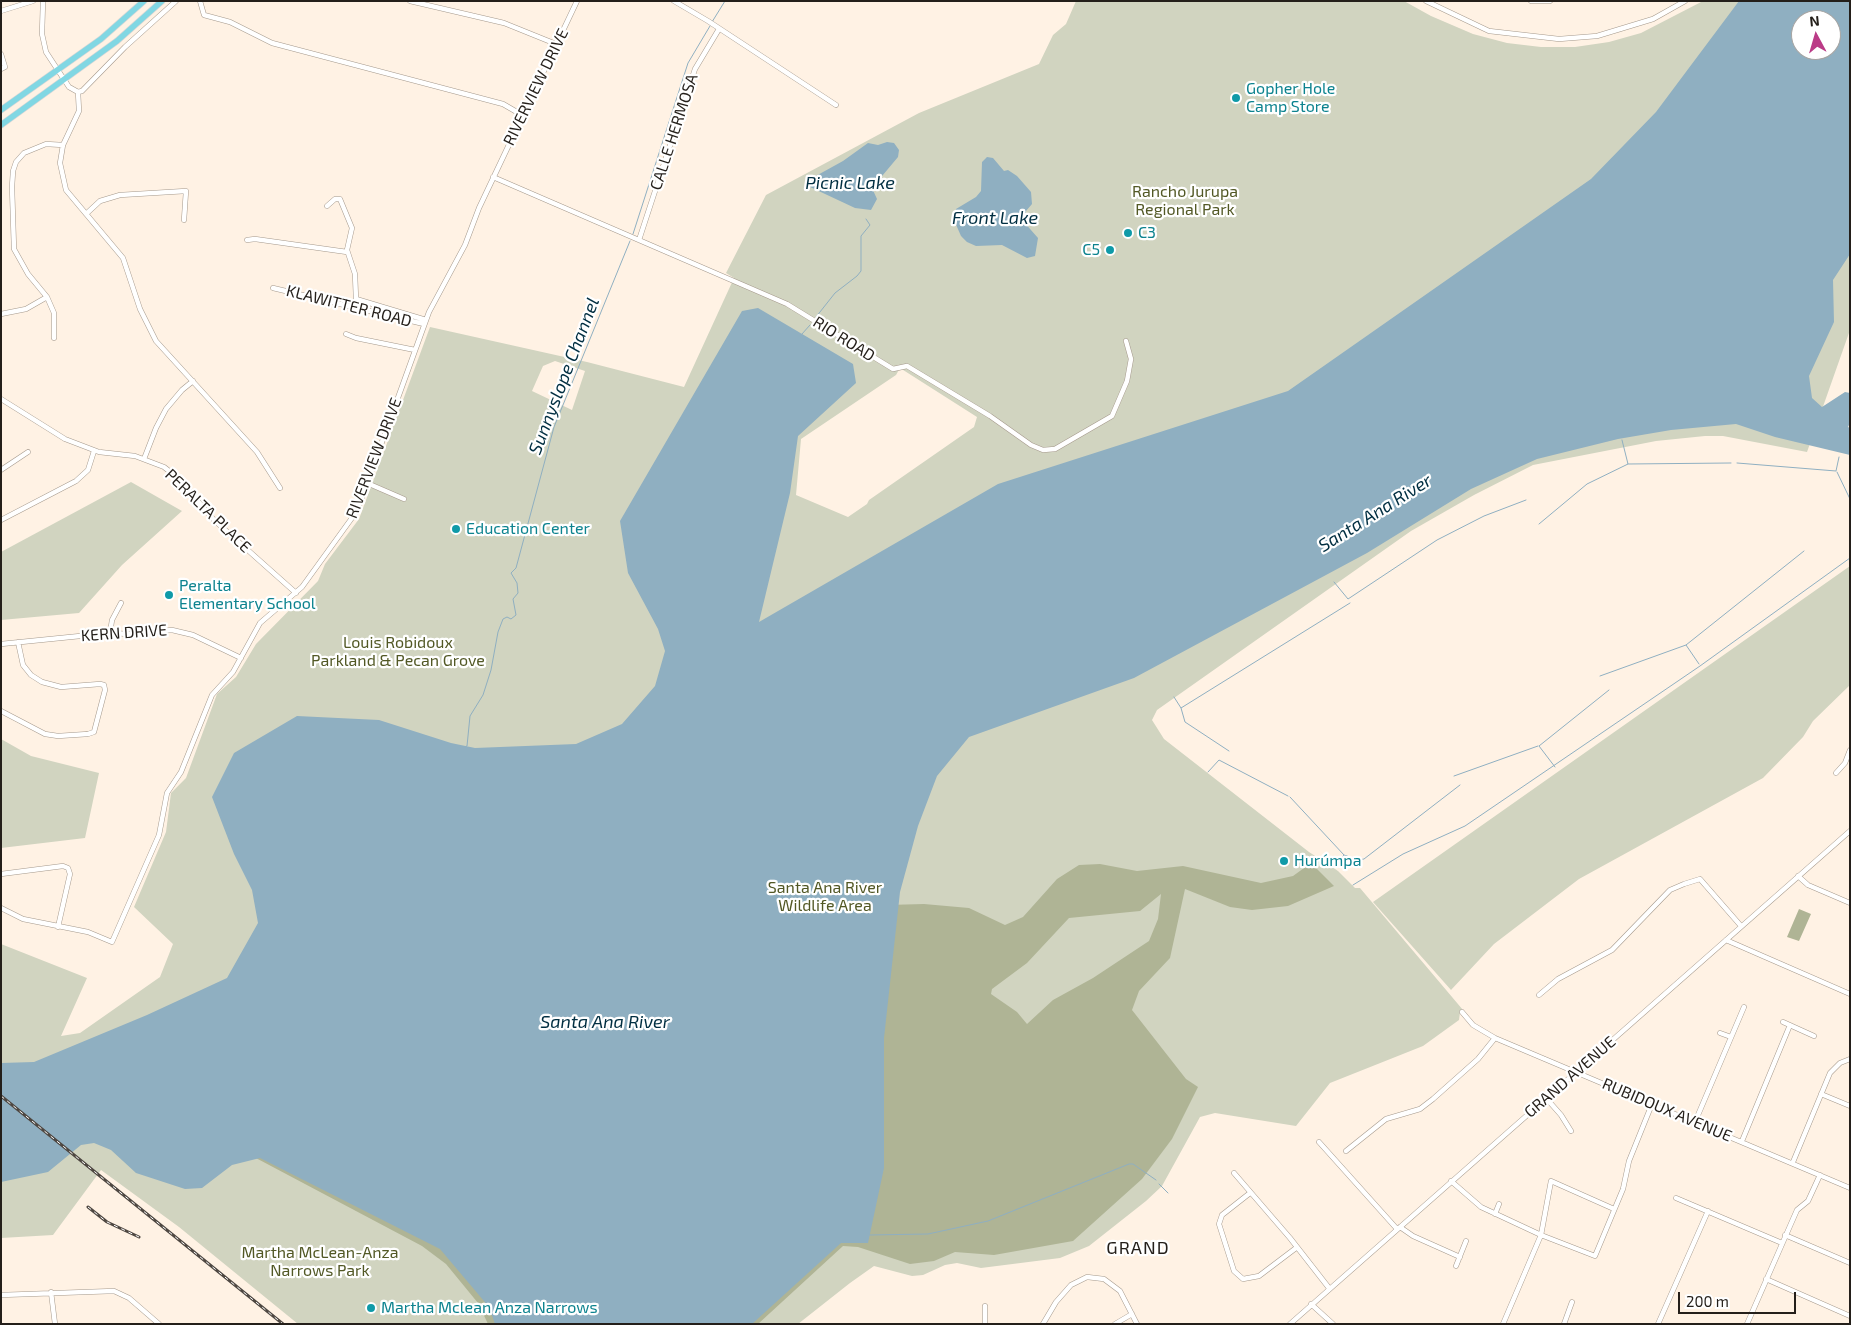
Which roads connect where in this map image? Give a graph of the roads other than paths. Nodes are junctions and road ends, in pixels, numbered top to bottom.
1 (33, 1) edge
2 (43, 1) edge
3 (144, 1) edge
4 (162, 1) edge
5 (176, 1) edge
6 (200, 1) edge
7 (410, 1) edge
8 (439, 1) edge
9 (577, 1) edge
10 (674, 1) edge
11 (1426, 1) edge
12 (1531, 1) edge
13 (1550, 1) edge
14 (1685, 1) edge
15 (438, 8) junction
16 (1, 11) edge
17 (720, 28) junction
18 (556, 44) junction
19 (1, 54) edge
20 (1, 69) edge
21 (57, 71) junction
22 (65, 80) junction
23 (78, 92) junction
24 (836, 105) dead end
25 (1, 110) edge
26 (522, 114) junction
27 (1, 125) edge
28 (63, 145) junction
29 (493, 178) junction
30 (327, 206) dead end
31 (86, 214) junction
32 (184, 220) dead end
33 (637, 239) junction
34 (247, 240) dead end
35 (347, 252) junction
36 (273, 288) dead end
37 (47, 296) junction
38 (359, 301) junction
39 (357, 307) junction
40 (1, 314) edge
41 (425, 322) junction
42 (346, 334) dead end
43 (54, 338) dead end
44 (1126, 342) dead end
45 (415, 350) junction
46 (193, 381) junction
47 (1, 400) edge
48 (94, 451) junction
49 (28, 452) dead end
50 (144, 459) junction
51 (1, 470) edge
52 (367, 483) junction
53 (280, 488) dead end
54 (404, 499) dead end
55 (1, 520) edge
56 (296, 593) junction
57 (121, 602) dead end
58 (110, 633) junction
59 (18, 642) junction
60 (1, 644) edge
61 (241, 658) junction
62 (1, 711) edge
63 (1850, 750) edge
64 (1836, 773) dead end
65 (1850, 830) edge
66 (1, 874) edge
67 (1798, 876) junction
68 (1850, 904) edge
69 (1, 908) edge
70 (1742, 926) junction
71 (58, 927) junction
72 (1726, 940) junction
73 (1850, 994) edge
74 (1539, 995) dead end
75 (1744, 1007) dead end
76 (1462, 1012) dead end
77 (1783, 1022) dead end
78 (1790, 1025) junction
79 (1720, 1033) dead end
80 (1814, 1036) dead end
81 (1731, 1037) junction
82 (1495, 1038) junction
83 (1850, 1059) edge
84 (1577, 1072) junction
85 (1821, 1094) junction
86 (1546, 1098) junction
87 (1652, 1104) junction
88 (1850, 1106) edge
89 (1695, 1122) junction
90 (1570, 1131) dead end
91 (1742, 1141) junction
92 (1319, 1142) dead end
93 (1346, 1151) dead end
94 (1793, 1162) junction
95 (1234, 1173) dead end
96 (1820, 1175) junction
97 (1451, 1181) junction
98 (1850, 1188) edge
99 (1250, 1193) junction
100 (1676, 1198) dead end
101 (1499, 1204) dead end
102 (1614, 1209) junction
103 (1708, 1212) junction
104 (1495, 1214) junction
105 (1398, 1228) junction
106 (1540, 1235) junction
107 (1785, 1236) junction
108 (1466, 1241) dead end
109 (1782, 1243) junction
110 (1296, 1248) junction
111 (1460, 1257) junction
112 (1850, 1263) edge
113 (1456, 1266) dead end
114 (1766, 1280) junction
115 (1329, 1288) junction
116 (51, 1292) junction
117 (1, 1295) edge
118 (1572, 1302) dead end
119 (1312, 1304) junction
120 (984, 1306) dead end
121 (1132, 1314) junction
122 (1850, 1316) edge
123 (55, 1324) edge
124 (159, 1324) edge
125 (985, 1324) edge
126 (1044, 1324) edge
127 (1115, 1324) edge
128 (1138, 1324) edge
129 (1290, 1324) edge
130 (1333, 1324) edge
131 (1503, 1324) edge
132 (1564, 1324) edge
133 (1658, 1324) edge
134 (1747, 1324) edge

1 - 16 street
2 - 21 street
3 - 21 main road
4 - 22 main road
5 - 23 street
6 - 26 street
7 - 15 street
8 - 15 street
9 - 18 street, RIVERVIEW DRIVE
10 - 17 street
11 - 14 street
12 - 13 street
15 - 18 street
17 - 24 street
17 - 33 street, CALLE HERMOSA
18 - 26 street, RIVERVIEW DRIVE
19 - 20 street
21 - 22 street
21 - 25 main road
22 - 23 street
22 - 27 main road
23 - 28 street
26 - 29 street, RIVERVIEW DRIVE
28 - 31 street
28 - 37 street
29 - 33 street, RIO ROAD
29 - 41 street, RIVERVIEW DRIVE
30 - 35 street
31 - 32 street
31 - 46 street
33 - 44 street, RIO ROAD
34 - 35 street
35 - 38 street
36 - 39 street, KLAWITTER ROAD
37 - 40 street
37 - 43 street
38 - 39 street
38 - 41 street
39 - 41 street, KLAWITTER ROAD
41 - 45 street, RIVERVIEW DRIVE
42 - 45 street
45 - 52 street, RIVERVIEW DRIVE
46 - 50 street
46 - 53 street
47 - 48 street, PERALTA PLACE
48 - 50 street, PERALTA PLACE
48 - 55 street
49 - 51 street
50 - 56 street, PERALTA PLACE
52 - 54 street
52 - 56 street, RIVERVIEW DRIVE
56 - 61 street, RIVERVIEW DRIVE
57 - 58 street
58 - 59 street, KERN DRIVE
58 - 61 street, KERN DRIVE
59 - 60 street, KERN DRIVE
59 - 62 street
61 - 71 street, RIVERVIEW DRIVE
63 - 64 street
65 - 67 street, GRAND AVENUE
66 - 71 street
67 - 68 street
67 - 70 street, GRAND AVENUE
69 - 71 street
70 - 72 street, GRAND AVENUE
70 - 74 street
72 - 73 street
72 - 84 street, GRAND AVENUE
75 - 81 street
76 - 82 street, RUBIDOUX AVENUE
77 - 78 street
78 - 80 street
78 - 91 street
79 - 81 street
81 - 89 street
82 - 84 street, RUBIDOUX AVENUE
82 - 93 street
83 - 85 street
84 - 86 street, GRAND AVENUE
84 - 87 street, RUBIDOUX AVENUE
85 - 88 street
85 - 94 street
86 - 90 street
86 - 97 street, GRAND AVENUE
87 - 89 street, RUBIDOUX AVENUE
87 - 102 street
89 - 91 street, RUBIDOUX AVENUE
91 - 94 street, RUBIDOUX AVENUE
92 - 105 street
94 - 96 street, RUBIDOUX AVENUE
95 - 99 street
96 - 98 street, RUBIDOUX AVENUE
96 - 107 street
97 - 104 street
97 - 105 street, GRAND AVENUE
99 - 110 street
99 - 110 street
100 - 103 street
101 - 104 street
102 - 106 street
102 - 106 street
103 - 109 street
103 - 133 street
104 - 106 street
105 - 111 street
105 - 115 street, GRAND AVENUE
106 - 131 street
107 - 109 street
107 - 112 street
108 - 111 street
109 - 114 street
110 - 115 street
111 - 113 street
114 - 122 street
114 - 134 street
115 - 119 street, GRAND AVENUE
116 - 117 street
116 - 123 street
116 - 124 street
118 - 132 street
119 - 129 street, GRAND AVENUE
119 - 130 street
120 - 125 street
121 - 126 street
121 - 127 street
121 - 128 street

